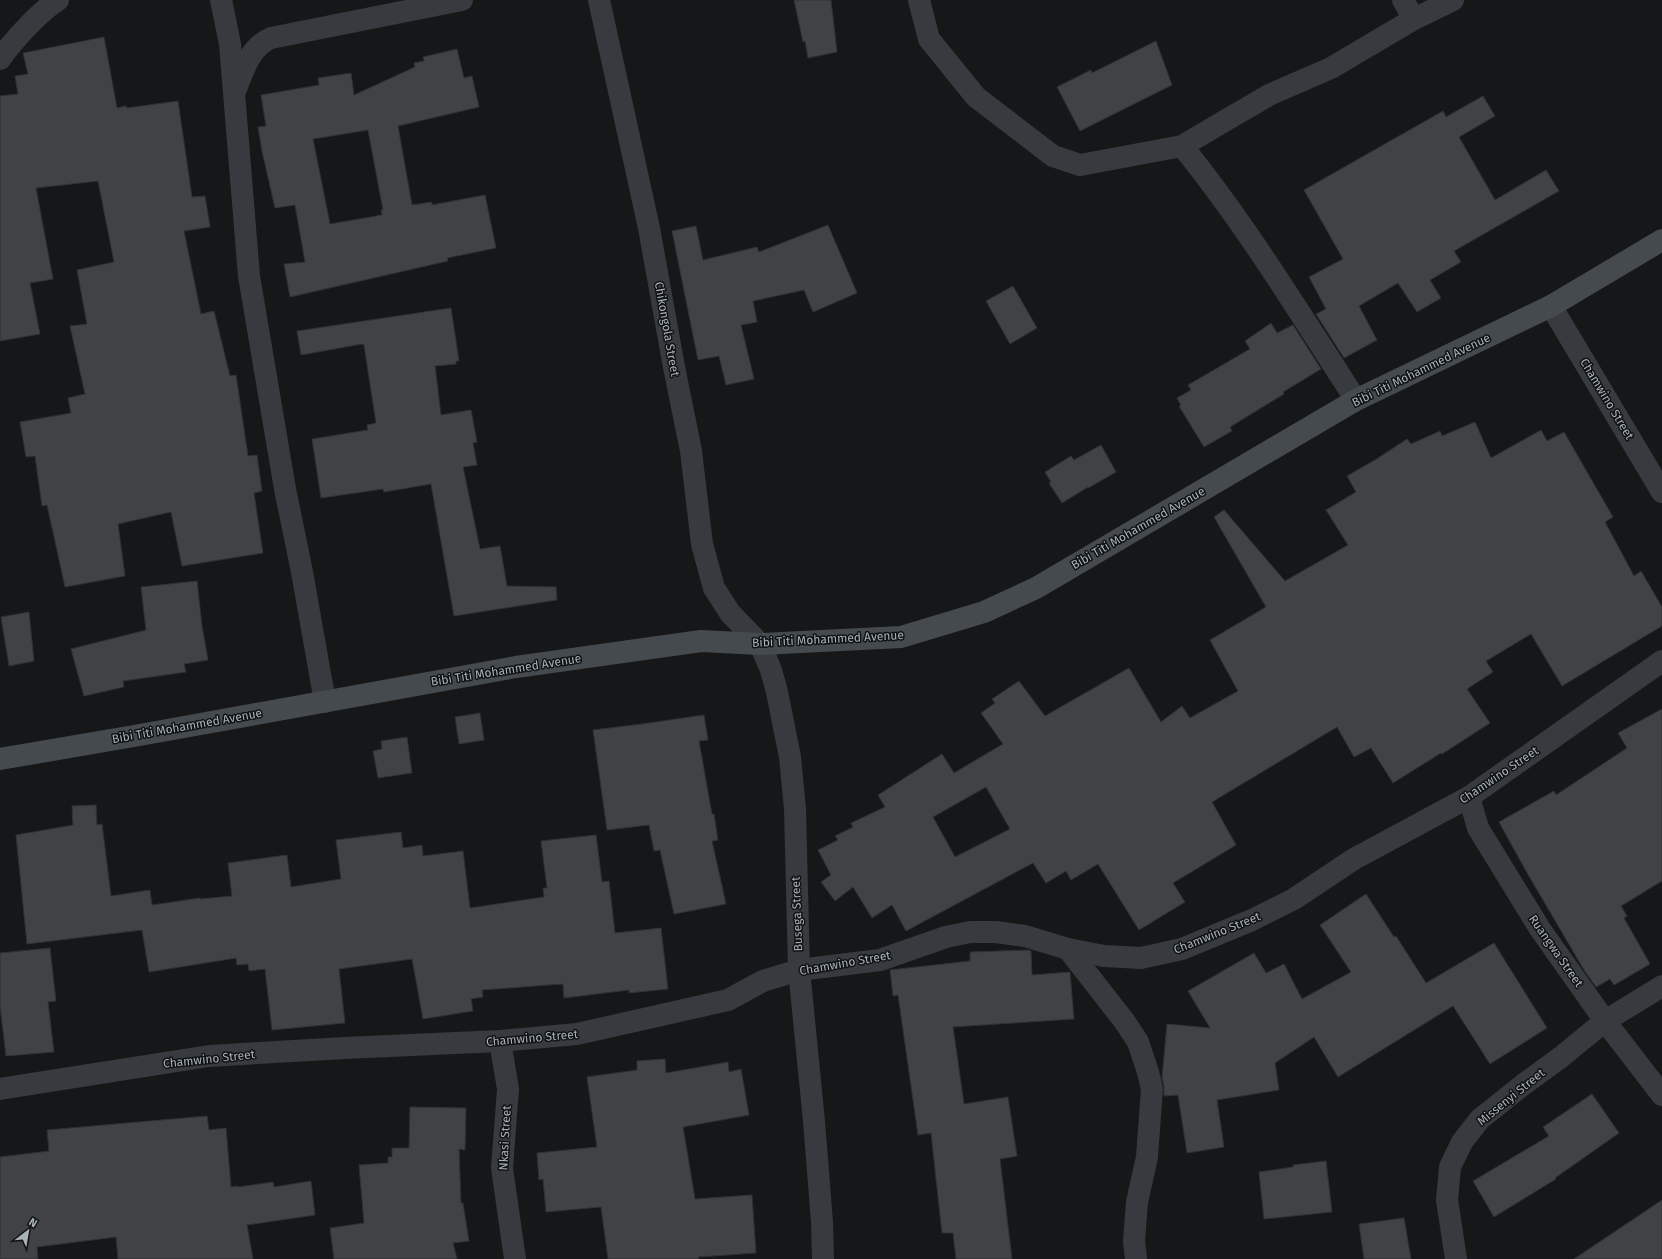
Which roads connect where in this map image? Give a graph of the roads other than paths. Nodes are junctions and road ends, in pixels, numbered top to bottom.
1 (58, 0) edge
2 (221, 0) edge
3 (462, 0) edge
4 (599, 0) edge
5 (919, 0) edge
6 (1403, 0) edge
7 (1453, 0) edge
8 (1414, 19) junction
9 (0, 59) edge
10 (234, 94) junction
11 (1182, 146) junction
12 (1662, 240) edge
13 (1551, 306) junction
14 (1356, 400) junction
15 (1662, 492) edge
16 (760, 644) junction
17 (1662, 661) edge
18 (325, 702) junction
19 (0, 759) edge
20 (1469, 797) junction
21 (1068, 949) junction
22 (799, 970) junction
23 (1662, 986) edge
24 (1605, 1021) junction
25 (500, 1041) junction
26 (0, 1089) edge
27 (1662, 1095) edge
28 (515, 1259) edge
29 (823, 1259) edge
30 (1136, 1259) edge
31 (1456, 1259) edge

1 - 9 street
2 - 10 street
3 - 10 street
4 - 16 street, Chikongola Street
5 - 11 street
6 - 8 street
7 - 8 street
8 - 11 street
10 - 18 street
11 - 14 street
12 - 13 street, Bibi Titi Mohammed Avenue
13 - 14 street, Bibi Titi Mohammed Avenue
13 - 15 street, Chamwino Street
14 - 16 street, Bibi Titi Mohammed Avenue
16 - 18 street, Bibi Titi Mohammed Avenue
16 - 22 street, Busega Street
17 - 20 street, Chamwino Street
18 - 19 street, Bibi Titi Mohammed Avenue
20 - 21 street, Chamwino Street
20 - 24 street, Ruangwa Street
21 - 22 street, Chamwino Street
21 - 30 street
22 - 25 street, Chamwino Street
22 - 29 street, Busega Street
23 - 24 street, Missenyi Street
24 - 27 street, Ruangwa Street
24 - 31 street, Missenyi Street
25 - 26 street, Chamwino Street
25 - 28 street, Nkasi Street

